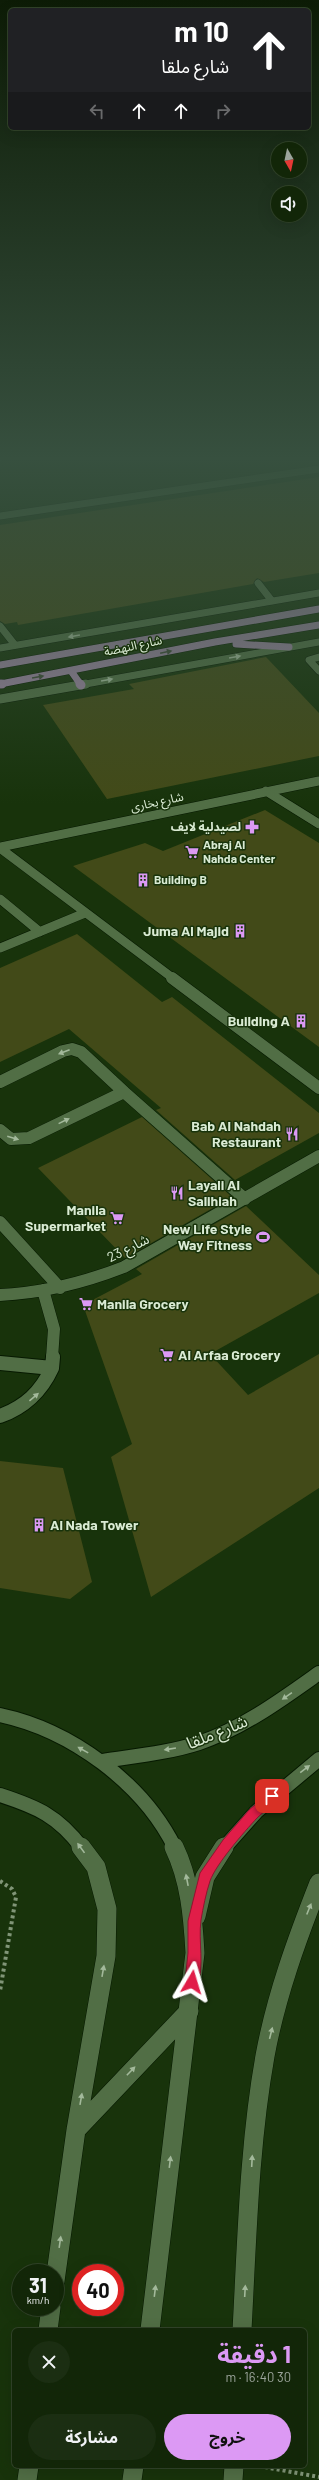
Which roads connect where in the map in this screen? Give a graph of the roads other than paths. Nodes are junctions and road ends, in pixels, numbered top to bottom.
1 (258, 584) dead end
2 (318, 593) edge
3 (272, 601) junction
4 (319, 609) edge
5 (319, 625) edge
6 (0, 626) edge
7 (215, 642) junction
8 (319, 642) edge
9 (15, 646) junction
10 (289, 647) junction
11 (0, 648) edge
12 (319, 656) edge
13 (0, 665) edge
14 (71, 671) junction
15 (319, 671) edge
16 (0, 684) edge
17 (81, 685) junction
18 (0, 699) edge
19 (319, 781) edge
20 (266, 791) junction
21 (319, 824) edge
22 (0, 848) edge
23 (0, 899) edge
24 (85, 912) junction
25 (40, 932) junction
26 (0, 948) edge
27 (0, 1082) edge
28 (319, 1088) edge
29 (124, 1092) junction
30 (0, 1130) edge
31 (319, 1156) edge
32 (245, 1199) junction
33 (0, 1222) edge
34 (60, 1288) junction
35 (43, 1290) junction
36 (0, 1295) edge
37 (0, 1363) edge
38 (52, 1368) junction
39 (0, 1416) edge
40 (319, 1673) edge
41 (0, 1716) edge
42 (319, 1759) edge
43 (103, 1761) junction
44 (0, 1795) edge
45 (319, 1883) edge
46 (194, 1921) junction
47 (188, 2011) junction
48 (76, 2130) junction
49 (57, 2264) edge
50 (50, 2316) edge
51 (48, 2328) edge
52 (150, 2328) edge
53 (242, 2328) edge
54 (29, 2468) edge
55 (134, 2468) edge
56 (234, 2468) edge
57 (27, 2480) edge
58 (132, 2480) edge
59 (233, 2480) edge

1 - 3 street
2 - 3 street
3 -> 9 street
4 - 13 main road, شارع النهضة
5 - 7 main road, شارع النهضة
6 - 9 street
7 - 10 main road
14 -> 7 main road, شارع النهضة
8 - 10 street, شارع النهضة
9 - 11 street
17 -> 10 street, شارع النهضة
12 - 15 street
16 -> 14 main road, شارع النهضة
14 - 17 main road
17 - 18 street, شارع النهضة
19 - 20 street, شارع بخارى
20 - 21 street
20 - 22 street, شارع بخارى
22 - 24 street
23 - 25 street
24 - 25 street
24 - 28 street
25 - 26 street
29 -> 27 street
30 -> 29 street
29 - 32 street
31 - 32 street, شارع 23
32 - 34 street, شارع 23
33 - 34 street
34 - 35 street, شارع 23
35 - 36 street, شارع 23
35 - 38 street
37 - 38 street
39 -> 38 street
40 -> 43 street, شارع ملقا
43 -> 41 street
46 -> 42 street
46 -> 43 street
48 -> 44 street
53 -> 45 street
46 - 47 street
48 -> 47 street
52 -> 47 street
49 -> 48 street
50 - 51 street
54 - 57 street
55 - 58 street
56 - 59 street

